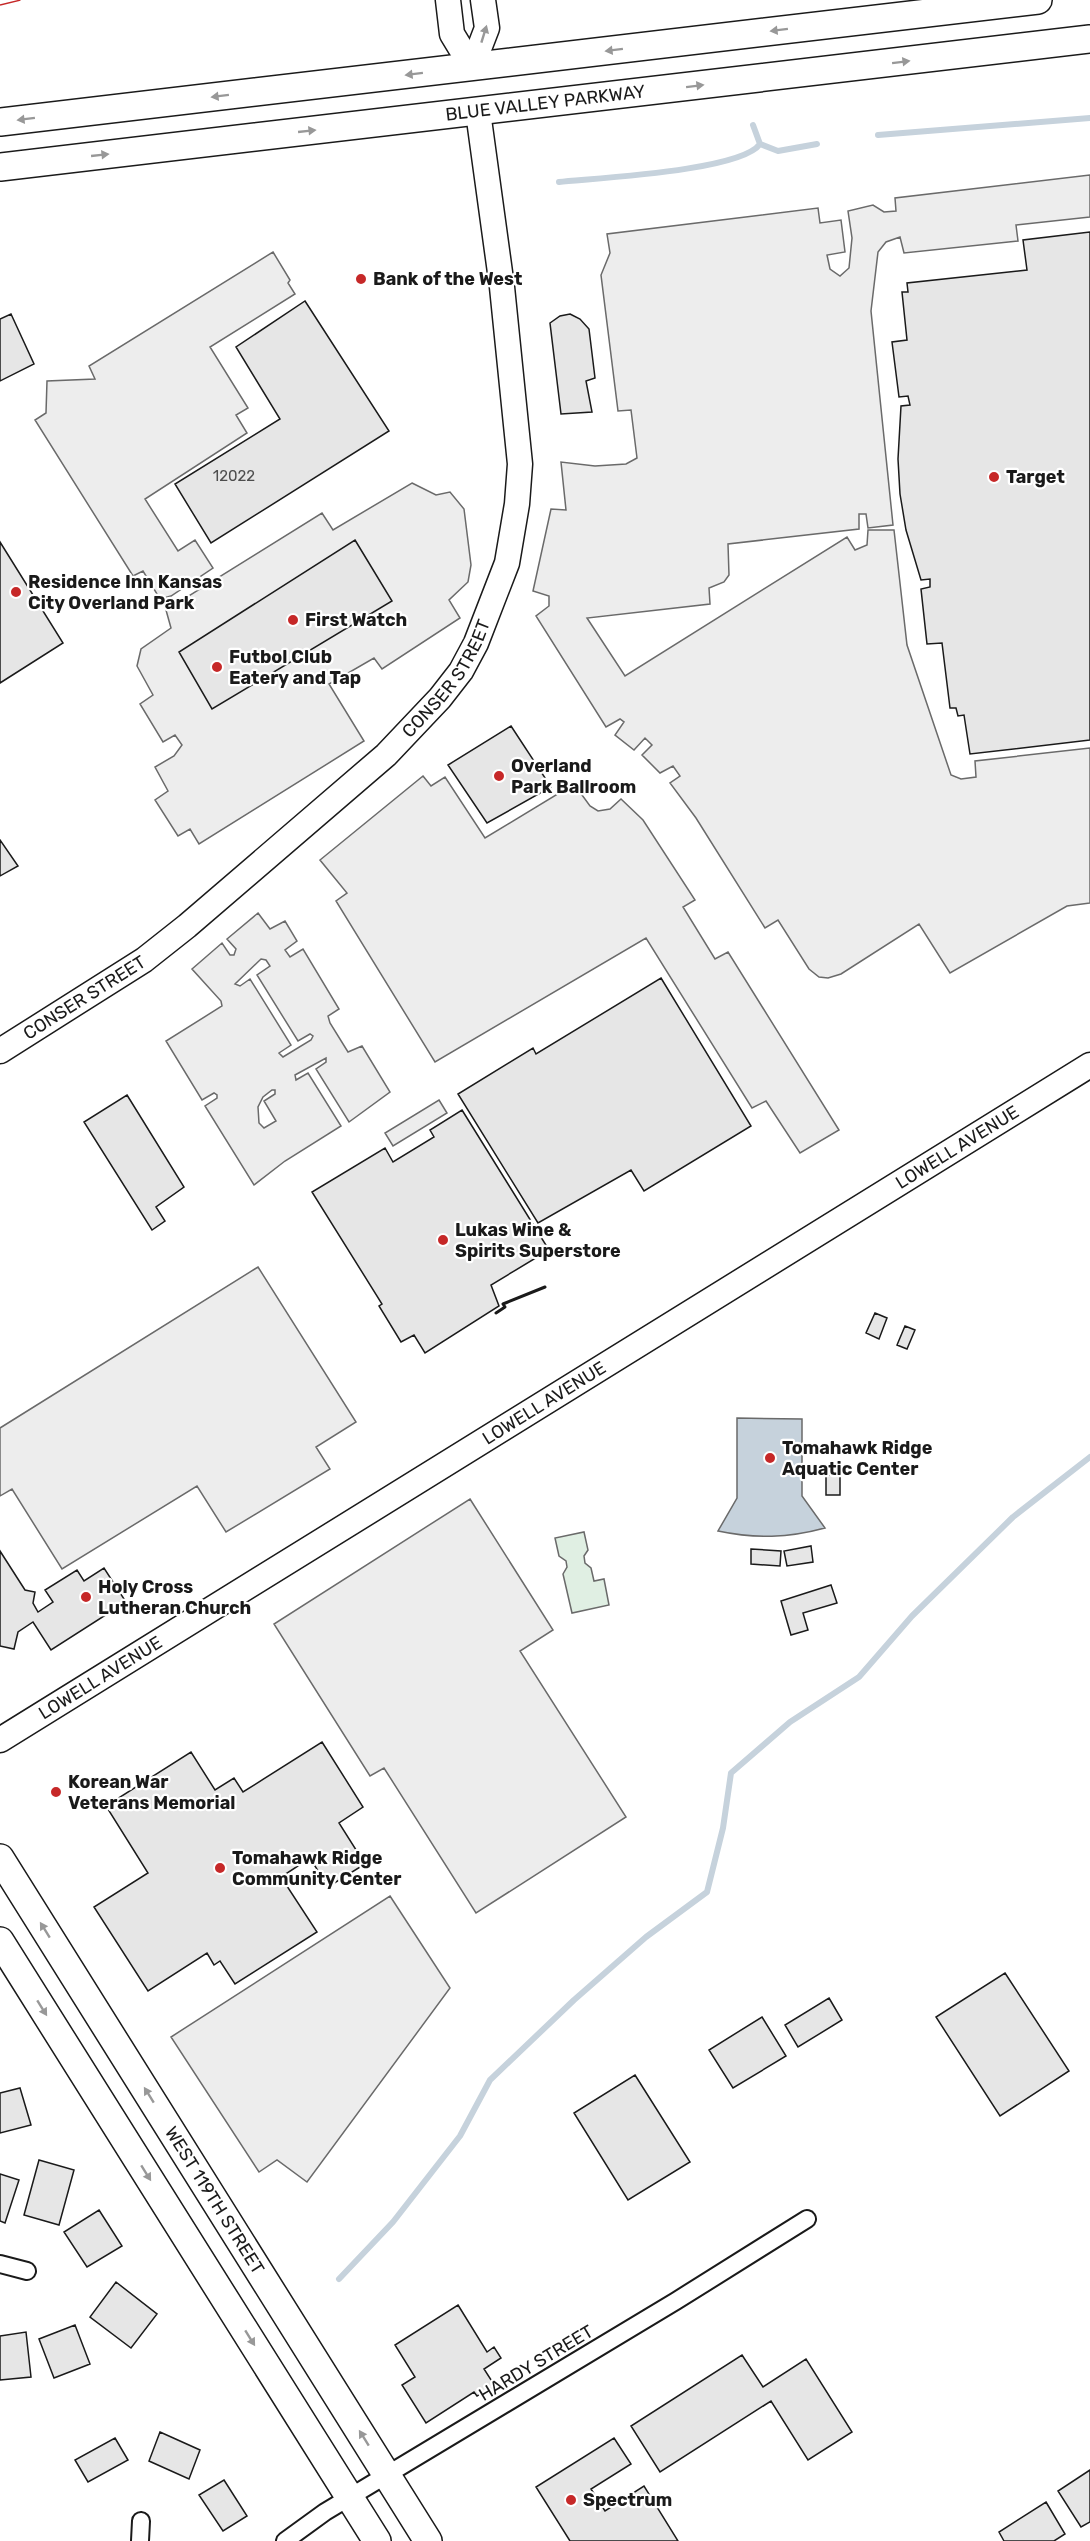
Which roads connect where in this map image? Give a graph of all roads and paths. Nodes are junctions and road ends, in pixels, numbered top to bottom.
1 (448, 0) edge
2 (483, 0) edge
3 (1038, 0) edge
4 (1090, 39) edge
5 (472, 67) junction
6 (478, 112) junction
7 (0, 122) edge
8 (0, 167) edge
9 (0, 1051) edge
10 (1090, 1065) edge
11 (0, 1740) edge
12 (0, 1858) edge
13 (0, 1941) edge
14 (807, 2219) dead end
15 (0, 2264) edge
16 (27, 2271) dead end
17 (387, 2475) junction
18 (349, 2497) junction
19 (141, 2521) dead end
20 (140, 2541) edge
21 (285, 2541) edge
22 (377, 2541) edge
23 (428, 2541) edge

1 - 5 street
5 -> 2 street
3 -> 5 main road
6 -> 4 main road, BLUE VALLEY PARKWAY
5 - 6 main road
5 -> 7 main road
8 -> 6 main road, BLUE VALLEY PARKWAY
6 - 9 street, CONSER STREET
10 - 11 street, LOWELL AVENUE
17 -> 12 main road, WEST 119TH STREET
13 -> 18 main road
14 - 17 street, HARDY STREET
15 - 16 street
17 - 18 street, HARDY STREET
17 - 23 main road, WEST 119TH STREET
18 - 21 street, HARDY STREET
18 - 22 main road
19 - 20 street

